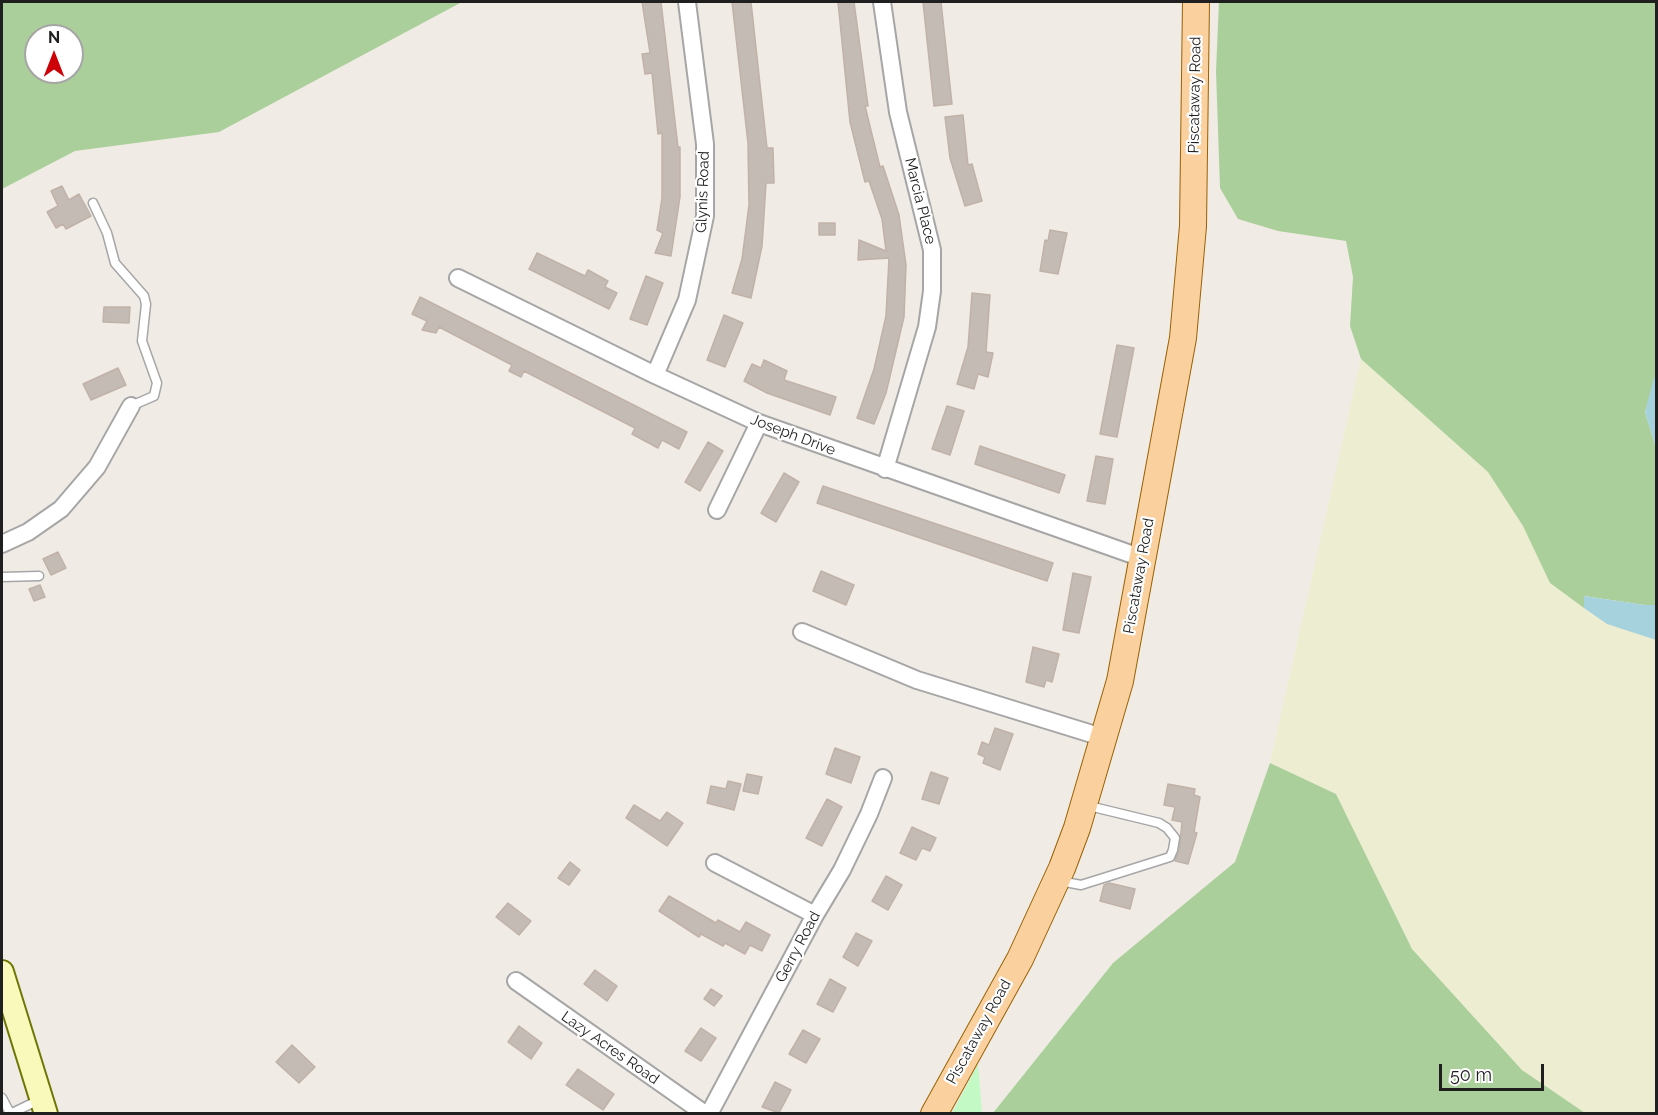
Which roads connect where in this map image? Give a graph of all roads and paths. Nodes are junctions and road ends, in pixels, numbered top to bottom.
1 (687, 2) edge
2 (882, 2) edge
3 (1196, 2) edge
4 (93, 203) dead end
5 (458, 278) dead end
6 (655, 375) junction
7 (131, 405) joint
8 (759, 423) junction
9 (885, 468) junction
10 (717, 510) dead end
11 (2, 544) edge
12 (1142, 558) junction
13 (39, 576) dead end
14 (2, 577) edge
15 (802, 632) dead end
16 (1105, 738) junction
17 (883, 778) dead end
18 (1085, 805) junction
19 (715, 863) dead end
20 (1056, 880) junction
21 (815, 915) junction
22 (2, 972) edge
23 (516, 981) dead end
24 (2, 1098) edge
25 (44, 1106) edge
26 (10, 1113) edge
27 (707, 1113) edge
28 (934, 1113) edge

1 - 6 street, Glynis Road
2 - 9 street, Marcia Place
3 - 12 main road, Piscataway Road
4 - 7 lane
5 - 6 street, Joseph Drive
6 - 8 street, Joseph Drive
7 - 11 street
8 - 9 street, Joseph Drive
8 - 10 street
9 - 12 street, Joseph Drive
12 - 16 main road, Piscataway Road
13 - 14 lane
15 - 16 street
16 - 18 main road, Piscataway Road
17 - 21 street, Gerry Road
18 - 20 main road, Piscataway Road
18 - 20 lane
19 - 21 street
20 - 28 main road, Piscataway Road
21 - 27 street, Gerry Road
22 - 25 street
23 - 27 street, Lazy Acres Road
24 - 26 lane
25 - 26 lane

